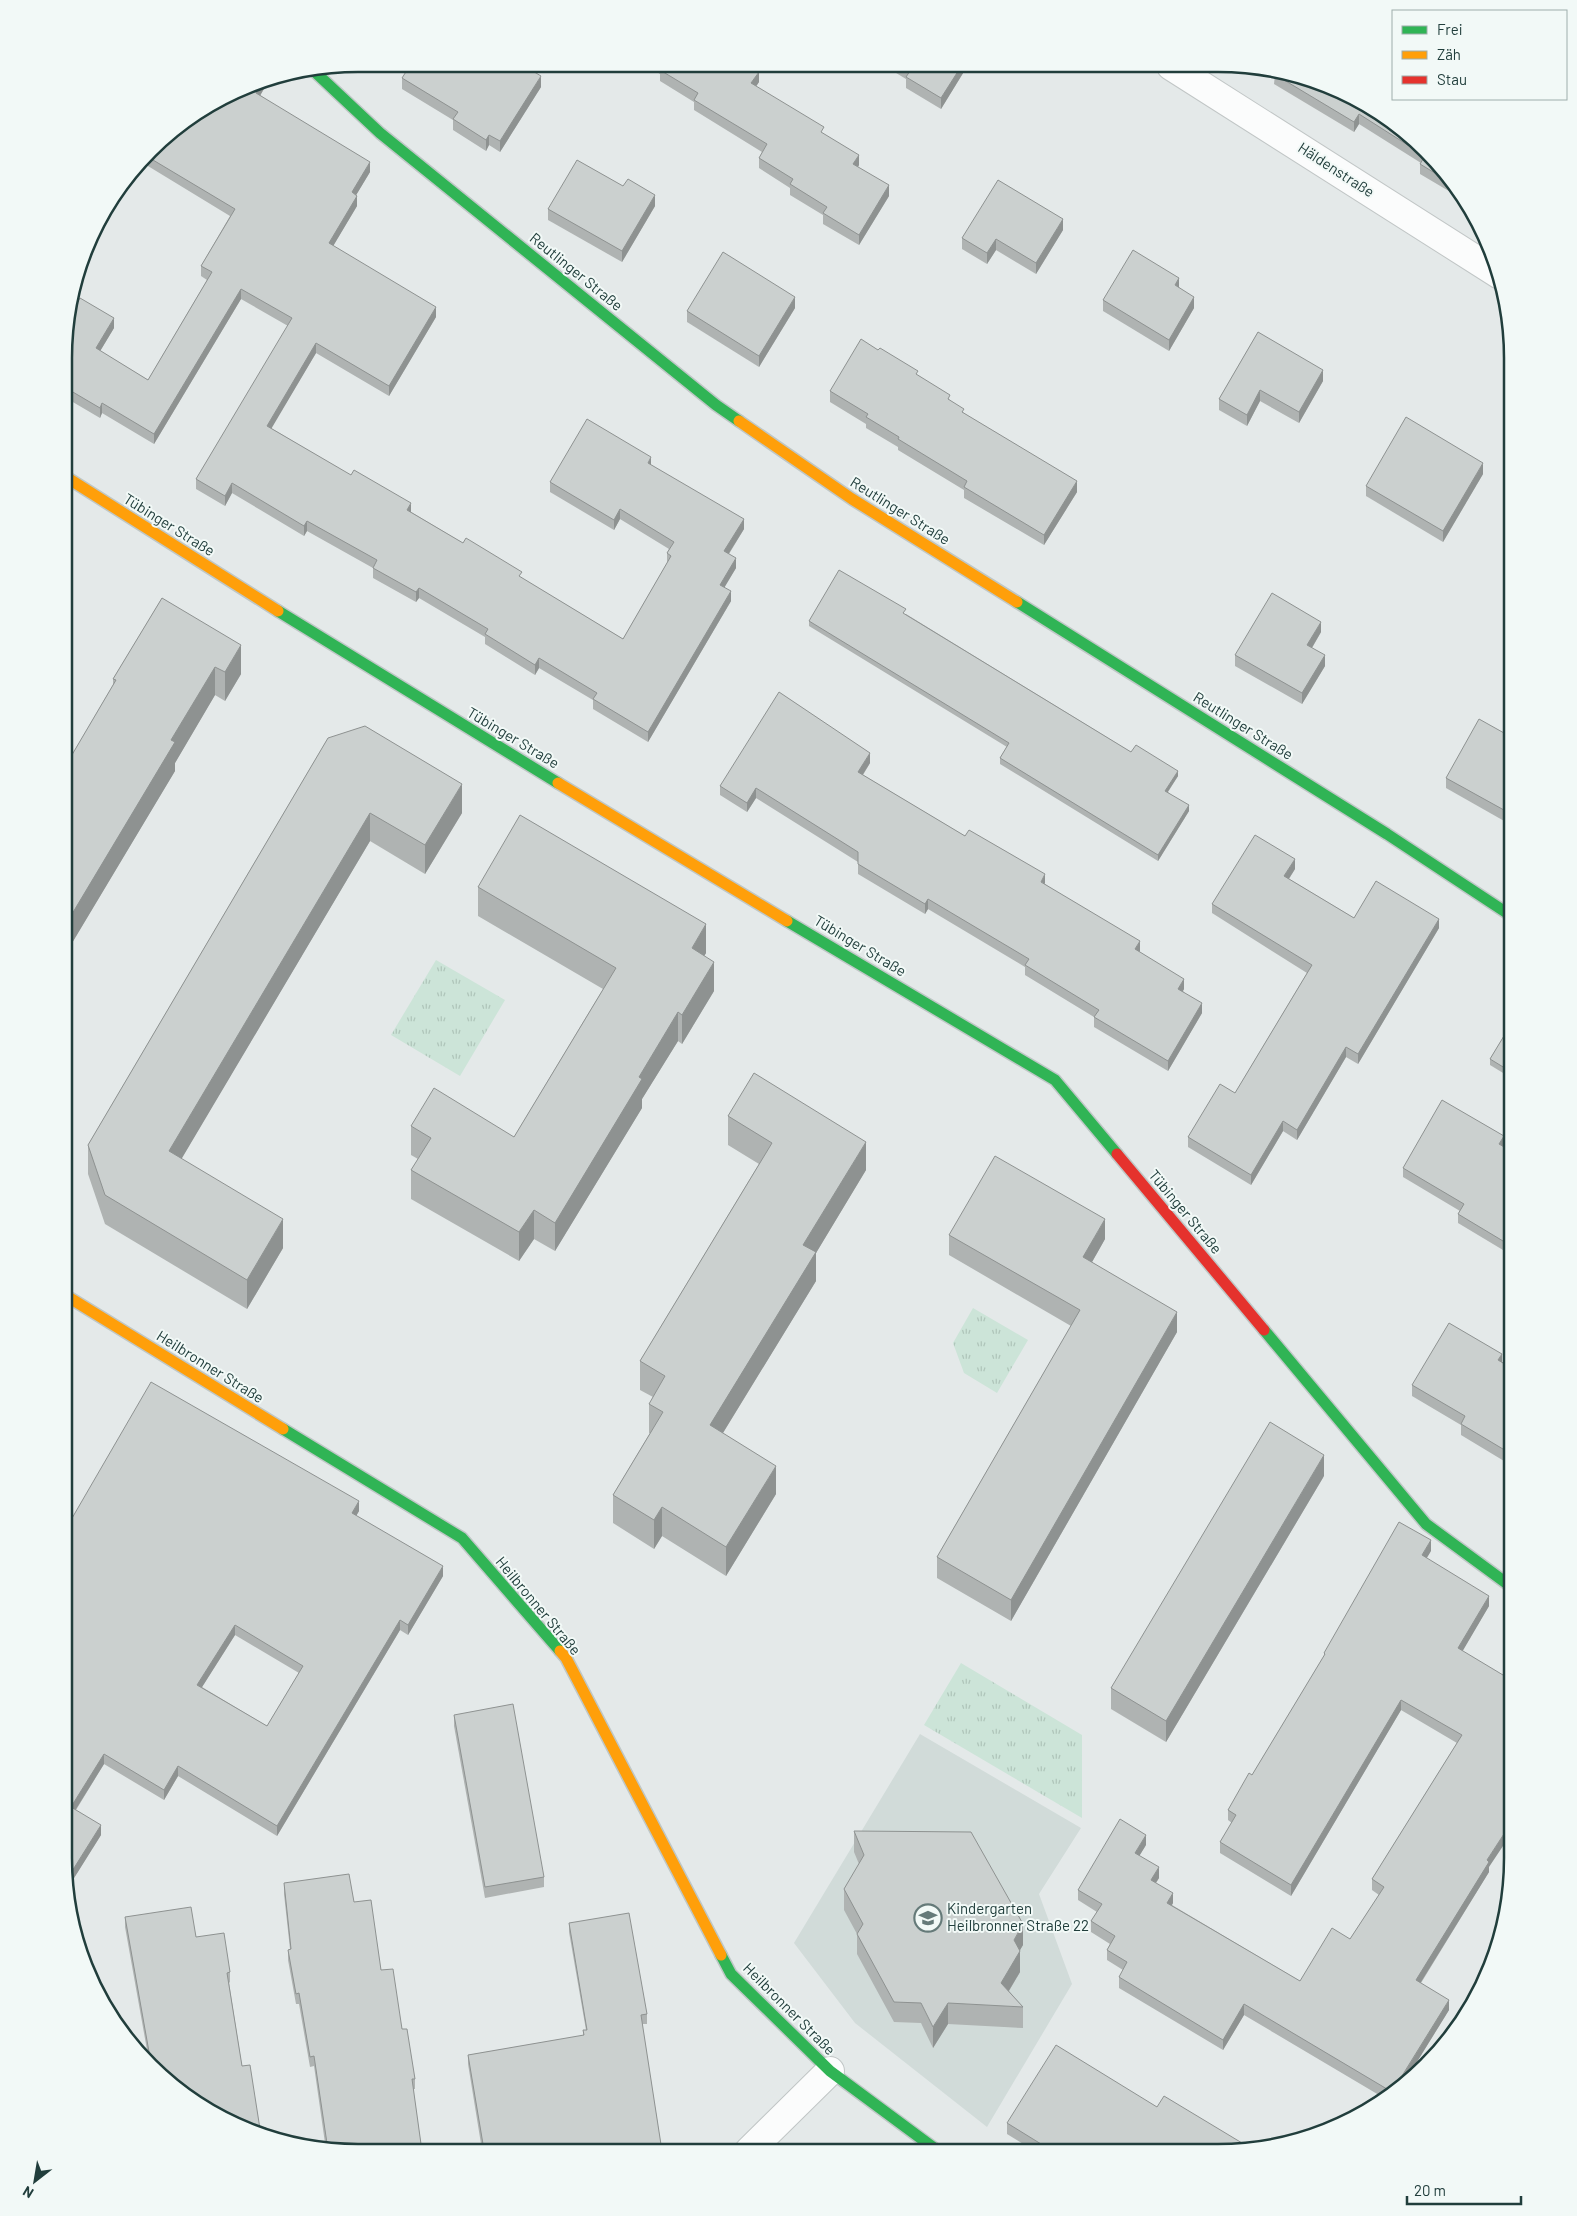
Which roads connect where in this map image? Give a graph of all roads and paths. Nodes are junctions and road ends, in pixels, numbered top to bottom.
1 (1180, 72) edge
2 (319, 76) edge
3 (1489, 268) edge
4 (72, 481) edge
5 (1504, 911) edge
6 (72, 1299) edge
7 (1504, 1581) edge
8 (830, 2070) junction
9 (756, 2144) edge
10 (927, 2144) edge

1 - 3 street, Häldenstraße
2 - 5 street, Reutlinger Straße
4 - 7 street, Tübinger Straße
6 - 8 street, Heilbronner Straße
8 - 9 street
8 - 10 street, Heilbronner Straße

